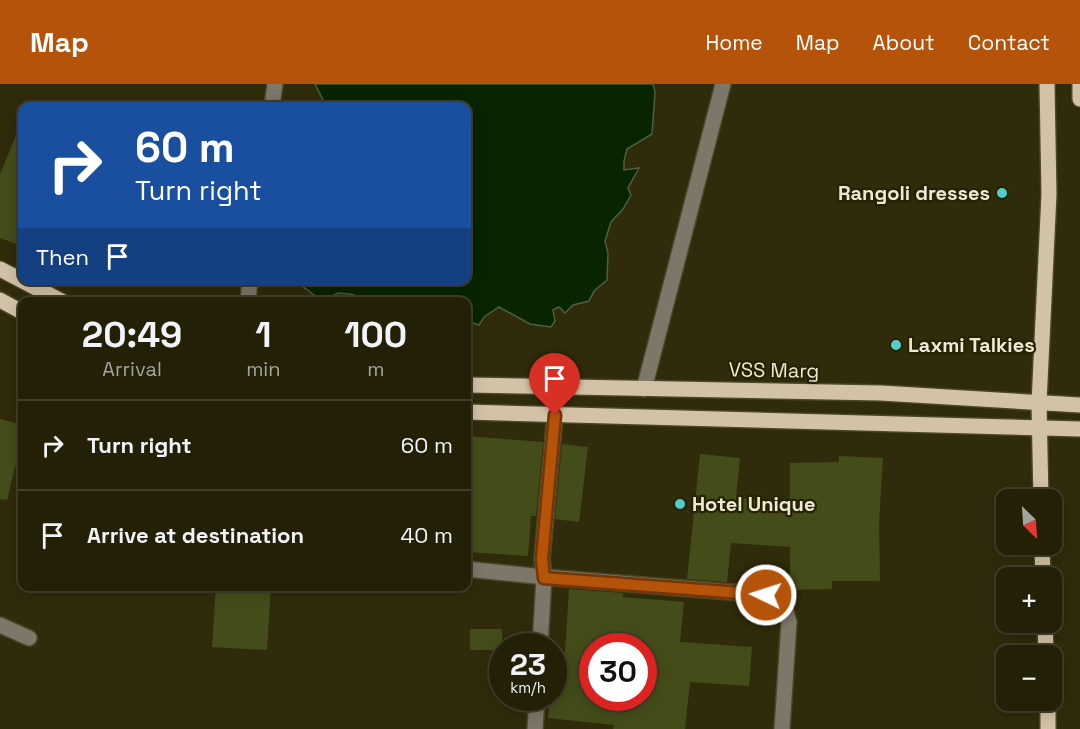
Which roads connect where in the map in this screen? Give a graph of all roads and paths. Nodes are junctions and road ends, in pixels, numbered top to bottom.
1 (275, 84) edge
2 (723, 84) edge
3 (1047, 84) edge
4 (1080, 84) edge
5 (1080, 99) edge
6 (273, 102) edge
7 (0, 269) edge
8 (18, 278) edge
9 (31, 285) edge
10 (53, 297) edge
11 (0, 300) edge
12 (18, 310) edge
13 (471, 386) edge
14 (644, 389) junction
15 (1039, 403) junction
16 (1080, 405) edge
17 (471, 412) edge
18 (555, 415) junction
19 (1038, 428) junction
20 (1080, 429) edge
21 (1041, 489) edge
22 (471, 570) edge
23 (544, 578) junction
24 (0, 626) edge
25 (541, 633) edge
26 (29, 638) dead end
27 (536, 711) edge
28 (1048, 711) edge
29 (535, 729) edge
30 (782, 729) edge
31 (1048, 729) edge

1 - 6 street
2 - 14 street
3 - 15 main road
4 - 5 main road
7 - 8 main road
9 - 10 main road
11 - 12 main road
13 - 14 main road, VSS Marg
14 - 15 main road, VSS Marg
15 - 16 main road, VSS Marg
15 - 19 main road
17 - 18 main road
18 - 19 main road
18 - 23 street
19 - 20 main road
19 - 21 main road
22 - 23 street
23 - 25 street
23 - 30 street
24 - 26 street
27 - 29 street
28 - 31 main road

